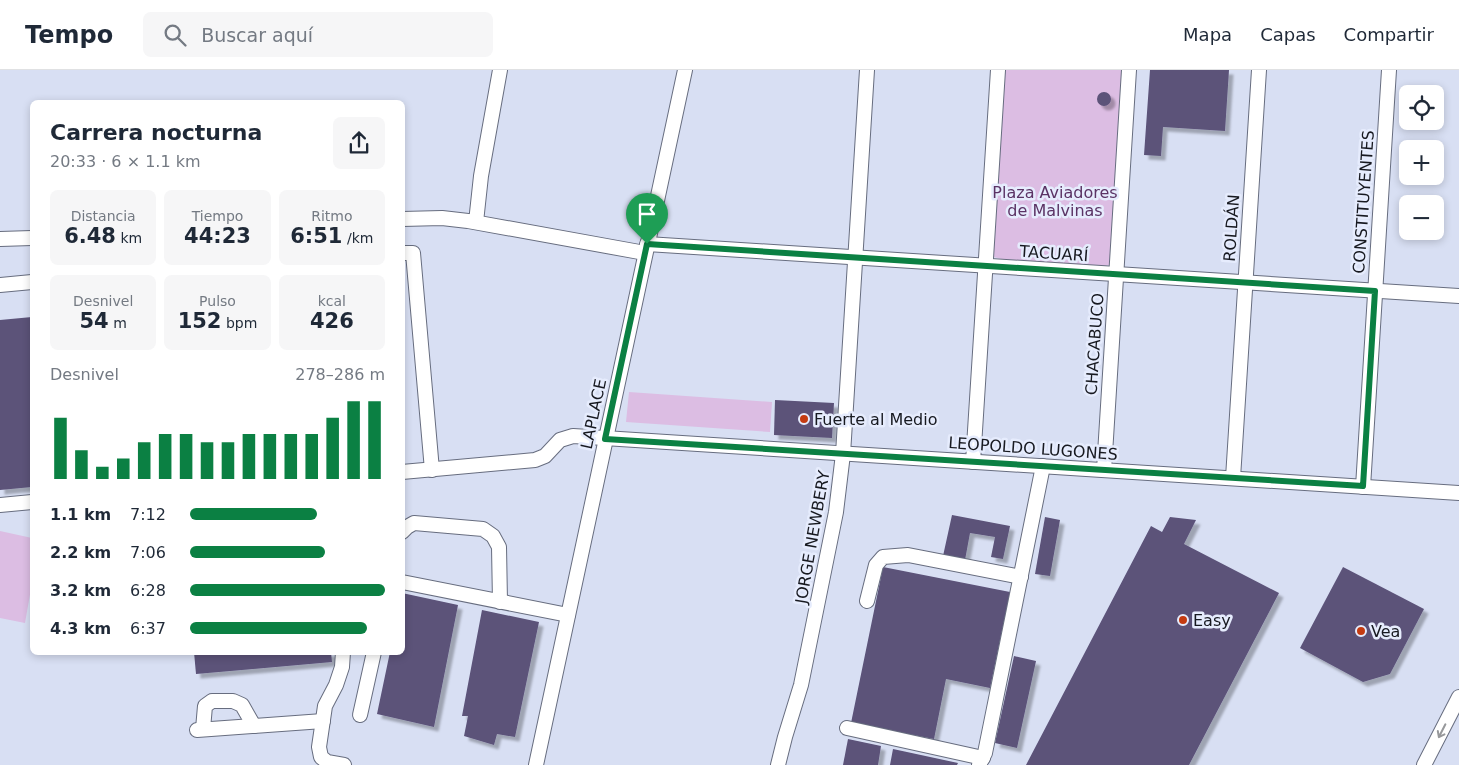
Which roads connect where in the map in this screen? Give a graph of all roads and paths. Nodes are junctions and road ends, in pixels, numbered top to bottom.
1 (500, 70) edge
2 (685, 70) edge
3 (867, 70) edge
4 (998, 70) edge
5 (1130, 70) edge
6 (1259, 70) edge
7 (1389, 70) edge
8 (405, 219) edge
9 (476, 222) junction
10 (30, 238) edge
11 (0, 239) edge
12 (646, 248) junction
13 (405, 253) edge
14 (856, 257) junction
15 (986, 266) junction
16 (1116, 274) junction
17 (30, 282) edge
18 (1245, 282) junction
19 (0, 284) edge
20 (1375, 291) junction
21 (1459, 296) edge
22 (605, 439) junction
23 (843, 454) junction
24 (973, 462) junction
25 (1044, 466) junction
26 (432, 470) junction
27 (1104, 470) junction
28 (405, 472) edge
29 (1232, 478) junction
30 (1363, 486) junction
31 (1459, 493) edge
32 (30, 502) edge
33 (0, 505) edge
34 (405, 528) edge
35 (1021, 577) junction
36 (405, 583) edge
37 (867, 601) dead end
38 (500, 602) junction
39 (568, 615) junction
40 (343, 655) edge
41 (373, 655) edge
42 (1459, 697) edge
43 (360, 715) dead end
44 (323, 721) junction
45 (254, 726) junction
46 (847, 728) dead end
47 (981, 762) edge
48 (344, 765) edge
49 (536, 765) edge
50 (778, 765) edge
51 (1424, 765) edge

1 - 9 street
2 - 12 street, LAPLACE
3 - 14 street, JORGE NEWBERY
4 - 15 street
5 - 16 street, CHACABUCO
6 - 18 street, ROLDÁN
7 - 20 street, CONSTITUYENTES
8 - 9 street, TACUARÍ
9 - 12 street, TACUARÍ
10 - 11 street
12 - 14 street, TACUARÍ
12 - 22 street, LAPLACE
13 - 26 street
14 - 15 street, TACUARÍ
14 - 23 street, JORGE NEWBERY
15 - 16 street, TACUARÍ
15 - 24 street
16 - 18 street, TACUARÍ
16 - 27 street, CHACABUCO
17 - 19 street
18 - 20 street, TACUARÍ
18 - 29 street, ROLDÁN
20 - 21 street, TACUARÍ
20 - 30 street, CONSTITUYENTES
22 - 23 street, LEOPOLDO LUGONES
22 - 26 street, LEOPOLDO LUGONES
22 - 39 street, LAPLACE
23 - 24 street, LEOPOLDO LUGONES
23 - 50 street, JORGE NEWBERY
24 - 25 street, LEOPOLDO LUGONES
25 - 27 street, LEOPOLDO LUGONES
25 - 35 street
26 - 28 street, LEOPOLDO LUGONES
27 - 29 street, LEOPOLDO LUGONES
29 - 30 street, LEOPOLDO LUGONES
30 - 31 street, LEOPOLDO LUGONES
32 - 33 street
34 - 38 street
35 - 37 street
35 - 47 street
36 - 38 street
38 - 39 street
39 - 49 street, LAPLACE
40 - 44 street
41 - 43 street
42 -> 51 street
44 - 45 street
44 - 48 street
45 - 45 street
46 - 47 street

